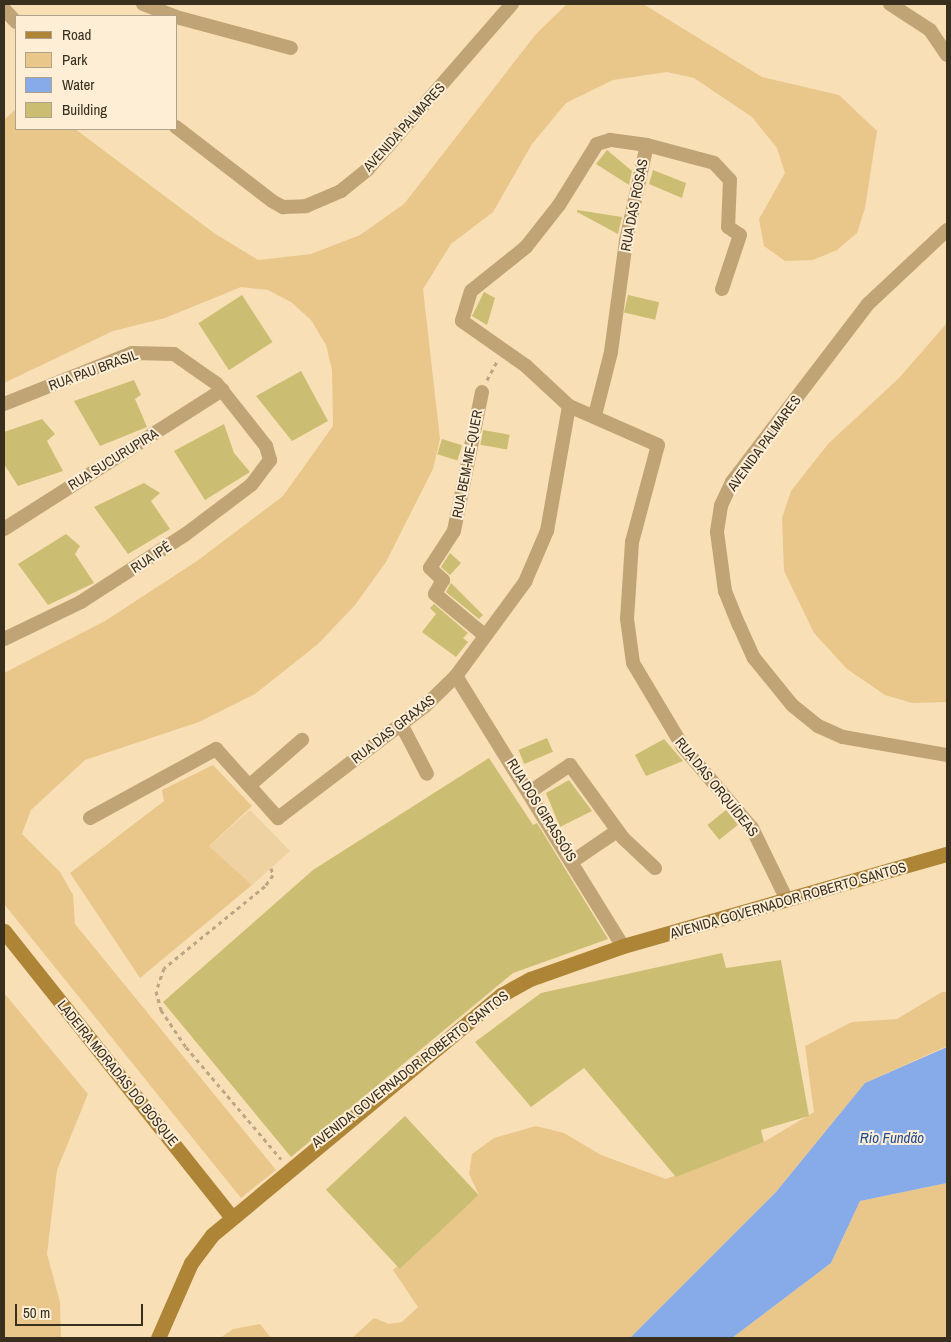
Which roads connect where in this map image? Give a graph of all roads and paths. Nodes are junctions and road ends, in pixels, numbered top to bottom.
1 (143, 4) edge
2 (512, 4) edge
3 (890, 4) edge
4 (4, 9) edge
5 (173, 15) edge
6 (178, 17) edge
7 (15, 21) edge
8 (291, 48) dead end
9 (947, 55) edge
10 (178, 129) edge
11 (647, 145) junction
12 (947, 230) edge
13 (722, 289) dead end
14 (503, 350) junction
15 (222, 390) junction
16 (482, 392) joint
17 (4, 404) edge
18 (569, 406) junction
19 (595, 415) junction
20 (266, 446) joint
21 (4, 529) edge
22 (483, 634) junction
23 (4, 639) edge
24 (456, 676) junction
25 (402, 724) junction
26 (302, 740) dead end
27 (947, 756) edge
28 (427, 774) dead end
29 (250, 785) junction
30 (531, 791) junction
31 (90, 818) dead end
32 (617, 831) junction
33 (947, 854) edge
34 (573, 861) junction
35 (271, 868) dead end
36 (655, 868) dead end
37 (787, 900) junction
38 (4, 931) edge
39 (623, 946) junction
40 (288, 1167) junction
41 (231, 1216) junction
42 (158, 1338) edge

1 - 5 street
2 - 10 street, AVENIDA PALMARES
3 - 9 street
4 - 7 street
6 - 8 street
11 - 13 street, RUA DAS ROSAS
11 - 14 street
11 - 19 street, RUA DAS ROSAS
12 - 27 street, AVENIDA PALMARES
14 - 16 path, RUA BEM-ME-QUER
14 - 18 street
15 - 17 street, RUA PAU BRASIL
15 - 20 street, RUA PAU BRASIL
15 - 21 street, RUA SUCURUPIRA
16 - 22 street, RUA BEM-ME-QUER
18 - 19 street
18 - 22 street, RUA DAS GRAXAS
19 - 37 street, RUA DAS ORQUÍDEAS
20 - 23 street, RUA IPÊ
22 - 24 street, RUA DAS GRAXAS
24 - 25 street, RUA DAS GRAXAS
24 - 30 street, RUA DOS GIRASSÓIS
25 - 28 street
25 - 29 street, RUA DAS GRAXAS
26 - 29 street
29 - 31 street, RUA DAS GRAXAS
30 - 32 street
30 - 34 street, RUA DOS GIRASSÓIS
32 - 34 street
32 - 36 street
33 - 37 main road, AVENIDA GOVERNADOR ROBERTO SANTOS
34 - 39 street, RUA DOS GIRASSÓIS
35 - 40 path
37 - 39 main road, AVENIDA GOVERNADOR ROBERTO SANTOS
38 - 41 main road, LADEIRA MORADAS DO BOSQUE
39 - 40 main road, AVENIDA GOVERNADOR ROBERTO SANTOS
40 - 41 main road, AVENIDA GOVERNADOR ROBERTO SANTOS
41 - 42 main road, AVENIDA GOVERNADOR ROBERTO SANTOS

